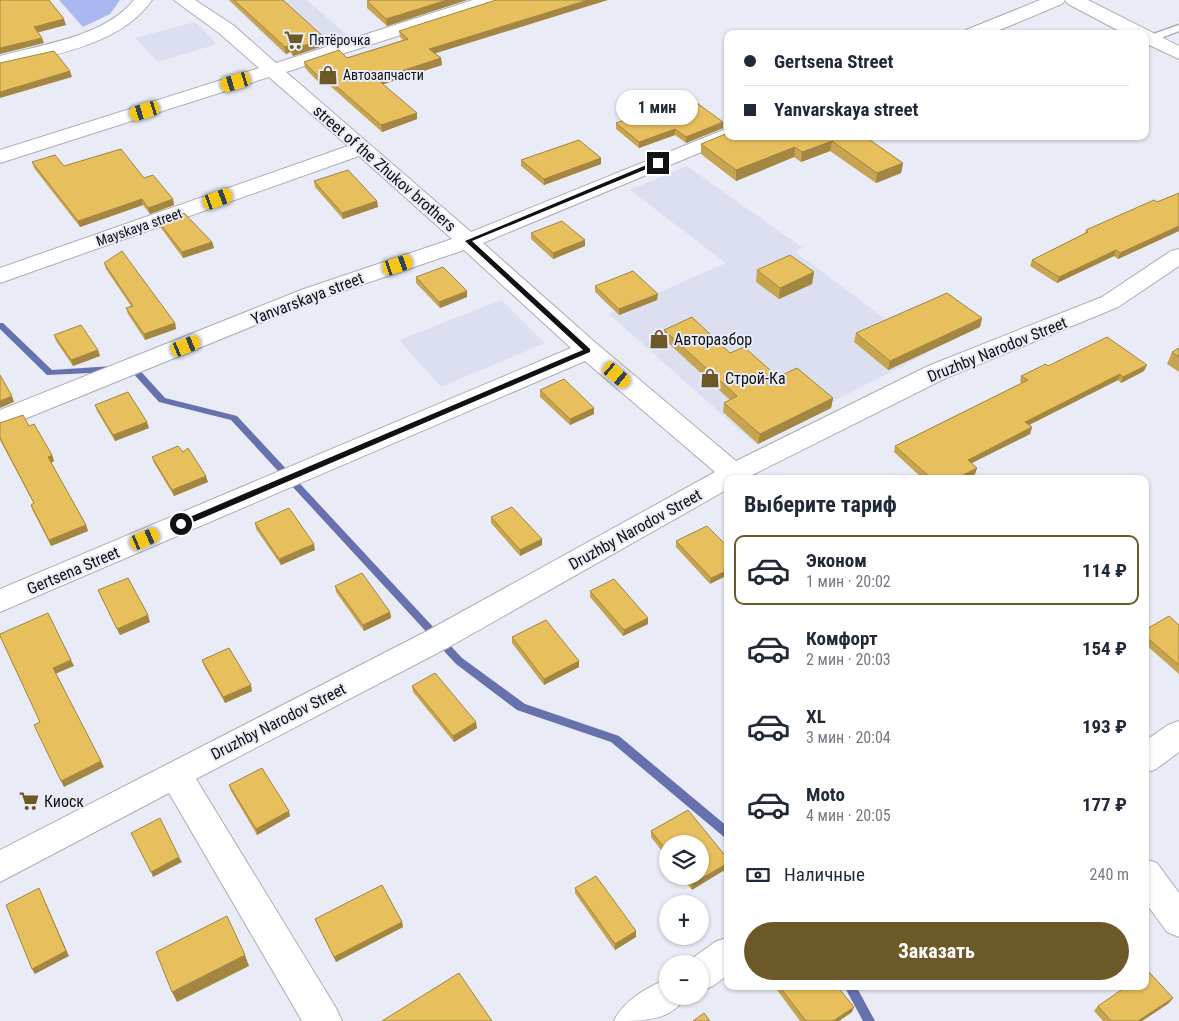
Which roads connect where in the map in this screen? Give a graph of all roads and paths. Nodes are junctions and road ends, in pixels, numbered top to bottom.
1 (143, 0) edge
2 (182, 0) edge
3 (491, 0) edge
4 (1056, 0) edge
5 (1074, 0) edge
6 (1179, 28) edge
7 (983, 30) edge
8 (1130, 30) edge
9 (1149, 37) edge
10 (1149, 40) edge
11 (1179, 53) edge
12 (0, 62) edge
13 (272, 70) junction
14 (724, 136) edge
15 (363, 148) junction
16 (0, 157) edge
17 (468, 241) junction
18 (1179, 256) edge
19 (0, 276) edge
20 (588, 350) junction
21 (0, 420) edge
22 (737, 475) edge
23 (740, 475) edge
24 (724, 484) edge
25 (0, 601) edge
26 (1179, 734) edge
27 (1149, 756) edge
28 (175, 774) junction
29 (0, 867) edge
30 (1149, 880) edge
31 (1179, 921) edge
32 (724, 957) edge
33 (709, 968) edge
34 (659, 1002) edge
35 (323, 1021) edge
36 (633, 1021) edge

1 - 12 street
2 - 13 street, street of the Zhukov brothers
3 - 13 street
4 - 7 street
5 - 8 street
6 - 9 lane
10 - 11 street
13 - 15 street, street of the Zhukov brothers
13 - 16 street
14 - 17 street, Yanvarskaya street
15 - 17 street, street of the Zhukov brothers
15 - 19 street, Mayskaya street
17 - 20 street, street of the Zhukov brothers
17 - 21 street, Yanvarskaya street
18 - 23 street, Druzhby Narodov Street
20 - 22 street, street of the Zhukov brothers
20 - 25 street, Gertsena Street
24 - 28 street, Druzhby Narodov Street
26 - 27 street
28 - 29 street, Druzhby Narodov Street
28 - 35 street
30 - 31 street
32 - 33 street
34 - 36 street

